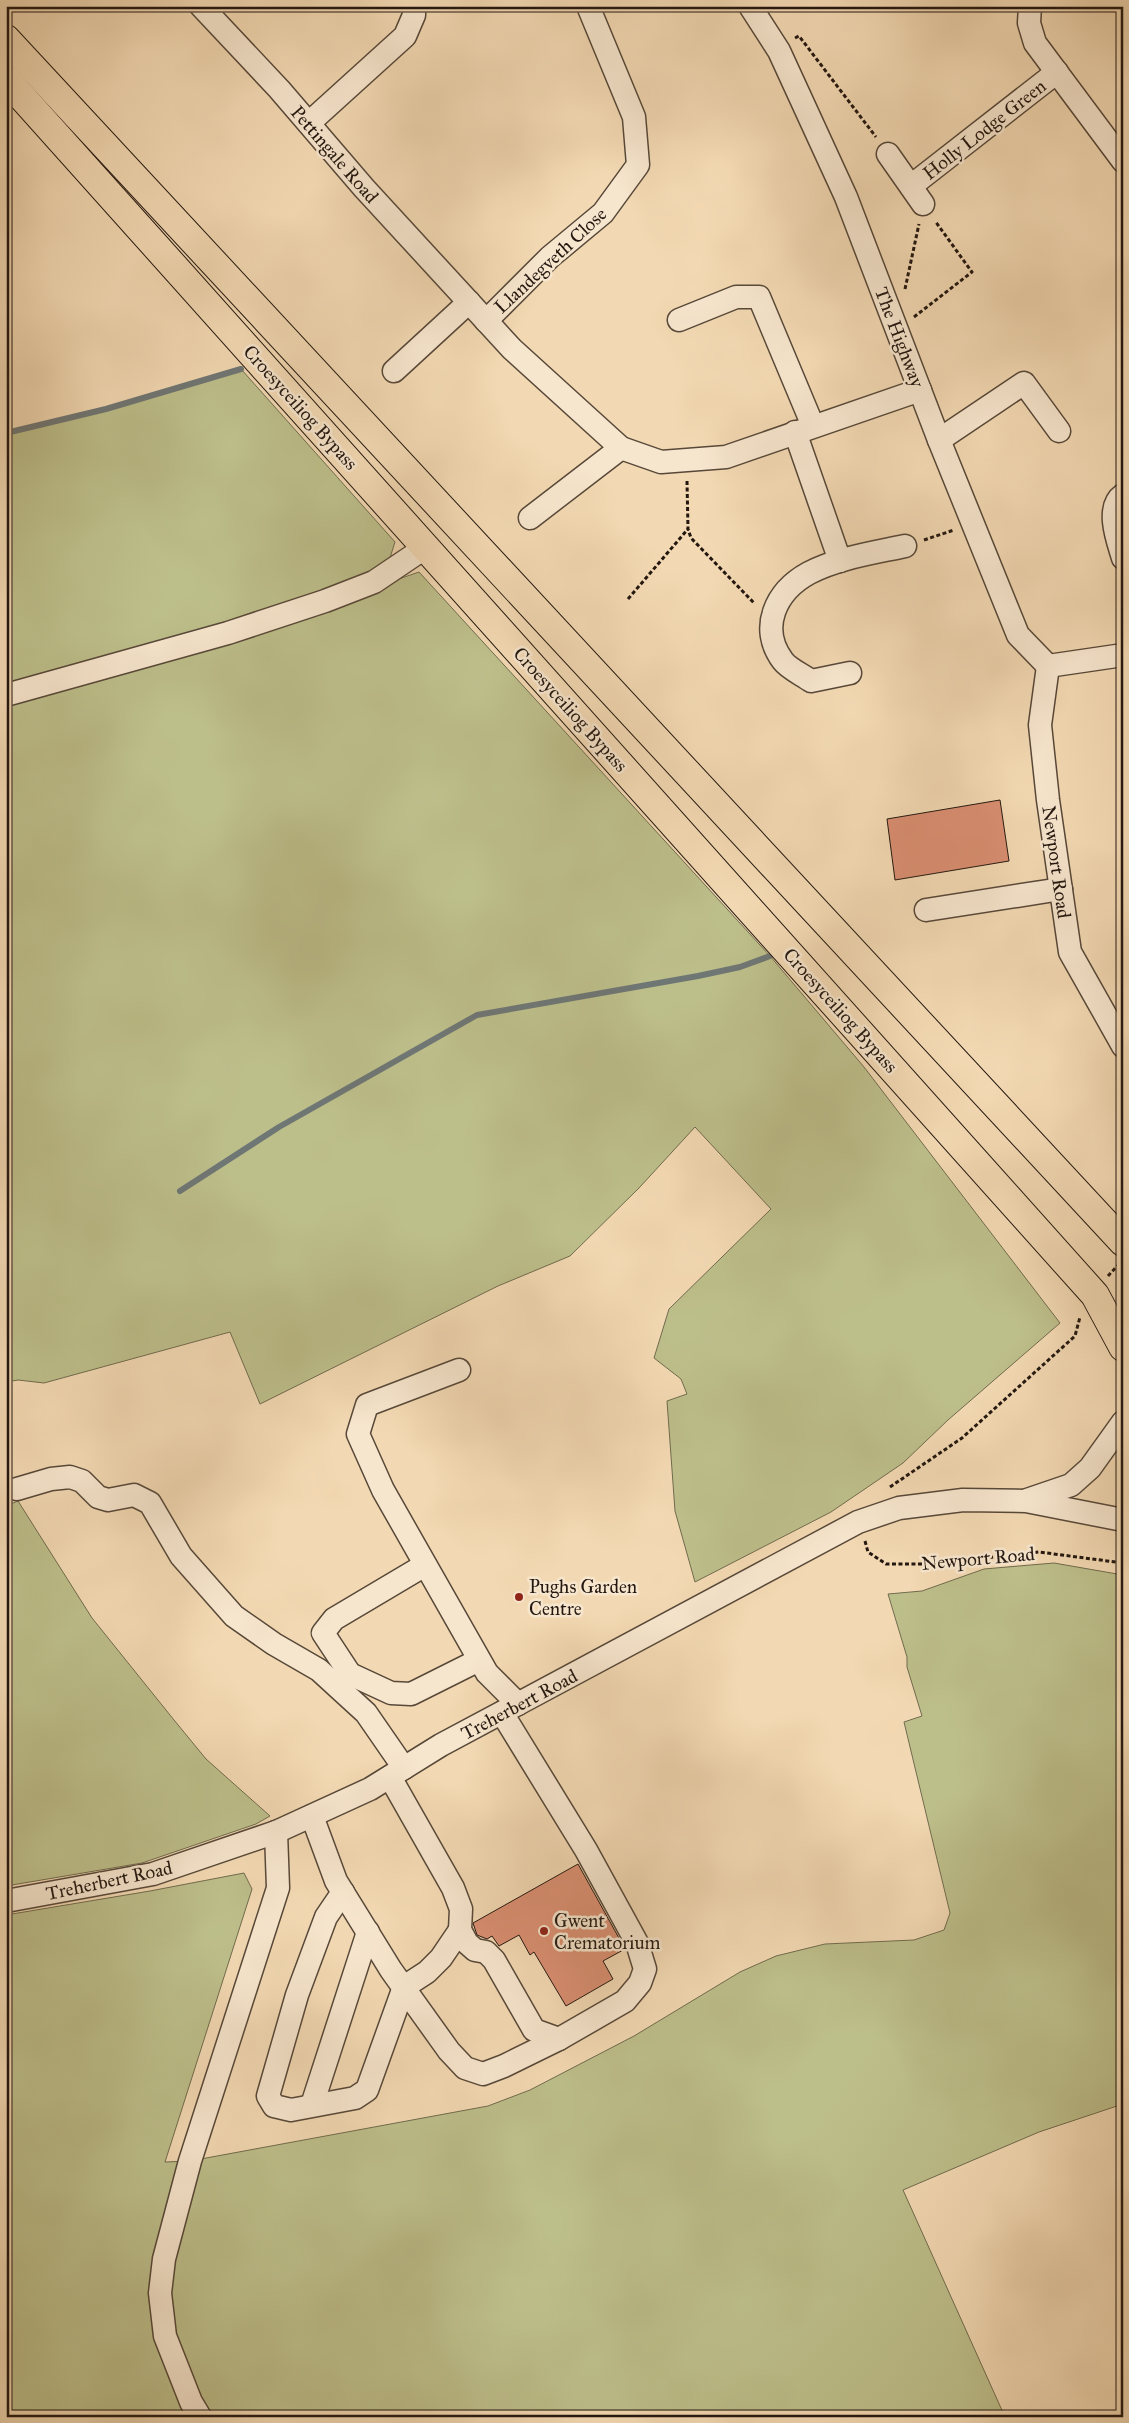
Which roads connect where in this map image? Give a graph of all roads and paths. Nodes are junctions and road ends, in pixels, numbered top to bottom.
1 (201, 6) edge
2 (414, 6) edge
3 (588, 6) edge
4 (750, 6) edge
5 (1030, 6) edge
6 (6, 39) edge
7 (776, 47) junction
8 (1057, 72) junction
9 (6, 79) edge
10 (308, 123) junction
11 (888, 154) joint
12 (1123, 161) edge
13 (917, 195) junction
14 (905, 290) dead end
15 (469, 302) junction
16 (486, 320) junction
17 (679, 320) dead end
18 (898, 330) junction
19 (394, 371) dead end
20 (920, 390) junction
21 (804, 429) junction
22 (1059, 432) dead end
23 (939, 440) junction
24 (622, 448) junction
25 (686, 460) junction
26 (1123, 495) edge
27 (530, 518) dead end
28 (974, 524) junction
29 (688, 529) junction
30 (905, 546) joint
31 (426, 547) junction
32 (1123, 558) edge
33 (840, 561) junction
34 (628, 599) dead end
35 (772, 614) junction
36 (1123, 655) edge
37 (1048, 666) junction
38 (850, 672) dead end
39 (6, 695) edge
40 (1061, 889) junction
41 (926, 910) dead end
42 (1123, 1046) edge
43 (1123, 1242) edge
44 (1123, 1260) edge
45 (1092, 1292) junction
46 (1123, 1347) edge
47 (459, 1370) dead end
48 (1123, 1422) edge
49 (17, 1489) dead end
50 (887, 1490) dead end
51 (1026, 1501) junction
52 (1123, 1520) edge
53 (858, 1522) junction
54 (1123, 1563) edge
55 (425, 1565) junction
56 (479, 1660) junction
57 (510, 1708) junction
58 (397, 1773) junction
59 (312, 1816) junction
60 (276, 1832) junction
61 (343, 1892) junction
62 (6, 1901) edge
63 (460, 1930) junction
64 (368, 1932) junction
65 (404, 1988) junction
66 (559, 2039) junction
67 (312, 2104) junction
68 (200, 2417) edge

1 - 10 street, Pettingale Road
2 - 10 street
3 - 16 street, Llandegveth Close
4 - 7 street, The Highway
5 - 8 street
6 - 43 highway, Croesyceiliog Bypass
7 - 11 path
7 - 18 street, The Highway
8 - 12 street
8 - 13 street, Holly Lodge Green
9 - 31 highway, Croesyceiliog Bypass
10 - 15 street, Pettingale Road
11 - 13 street, Holly Lodge Green
13 - 14 path
13 - 18 path, Holly Lodge Green
15 - 16 street, Pettingale Road
15 - 19 street
16 - 24 street, Pettingale Road
17 - 21 street
18 - 20 street, The Highway
20 - 21 street, Pettingale Road
20 - 23 street, The Highway
21 - 25 street, Pettingale Road
21 - 33 street
22 - 23 street
23 - 28 street, The Highway
24 - 25 street, Pettingale Road
24 - 27 street
25 - 29 path
26 - 32 street
28 - 30 path
28 - 37 street, The Highway
29 - 34 path
29 - 35 path
30 - 33 street
31 - 39 street
31 - 45 highway, Croesyceiliog Bypass
33 - 35 street
35 - 38 street
36 - 37 street
37 - 40 street, Newport Road
40 - 41 street
40 - 42 street, Newport Road
44 - 45 path
45 - 46 highway, Croesyceiliog Bypass
45 - 50 path
47 - 55 street
48 - 51 street, Treherbert Road
49 - 58 street
51 - 52 street, Treherbert Road
51 - 53 street, Treherbert Road
53 - 54 path, Newport Road
53 - 57 street, Treherbert Road
55 - 56 street
55 - 56 street
56 - 57 street
57 - 58 street, Treherbert Road
57 - 66 street
58 - 59 street, Treherbert Road
58 - 63 street
59 - 60 street, Treherbert Road
59 - 61 street
60 - 62 street, Treherbert Road
60 - 68 street
61 - 64 street
61 - 67 street
63 - 65 street
63 - 66 street
64 - 65 street
64 - 67 street
65 - 66 street
65 - 67 street

